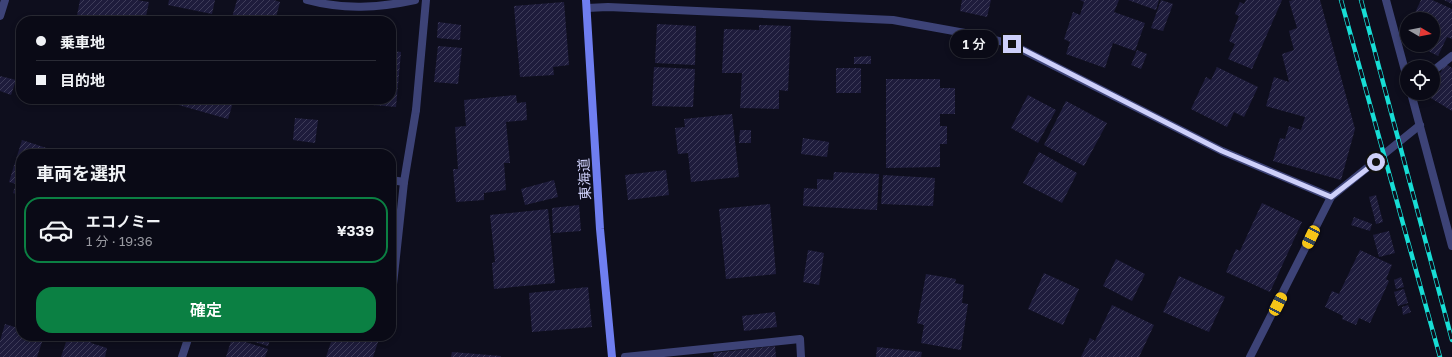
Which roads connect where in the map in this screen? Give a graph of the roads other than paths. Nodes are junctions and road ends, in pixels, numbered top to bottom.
1 (5, 0) edge
2 (307, 0) edge
3 (415, 0) edge
4 (426, 0) edge
5 (1386, 0) edge
6 (587, 4) edge
7 (0, 16) edge
8 (1452, 56) edge
9 (1402, 60) edge
10 (1440, 65) edge
11 (1413, 100) edge
12 (1420, 125) junction
13 (396, 181) edge
14 (404, 182) junction
15 (1331, 197) junction
16 (1452, 246) edge
17 (396, 257) edge
18 (187, 341) edge
19 (182, 357) edge
20 (612, 357) edge
21 (624, 357) edge
22 (801, 357) edge
23 (1250, 357) edge

1 - 7 street
2 - 3 street
4 - 14 street
5 - 9 street
6 - 15 street
6 - 20 main road, 東海道
8 - 10 street
11 - 12 street
12 - 15 street
12 - 16 street
13 - 14 street
14 - 17 street
15 - 23 street
18 - 19 street
21 - 22 street

